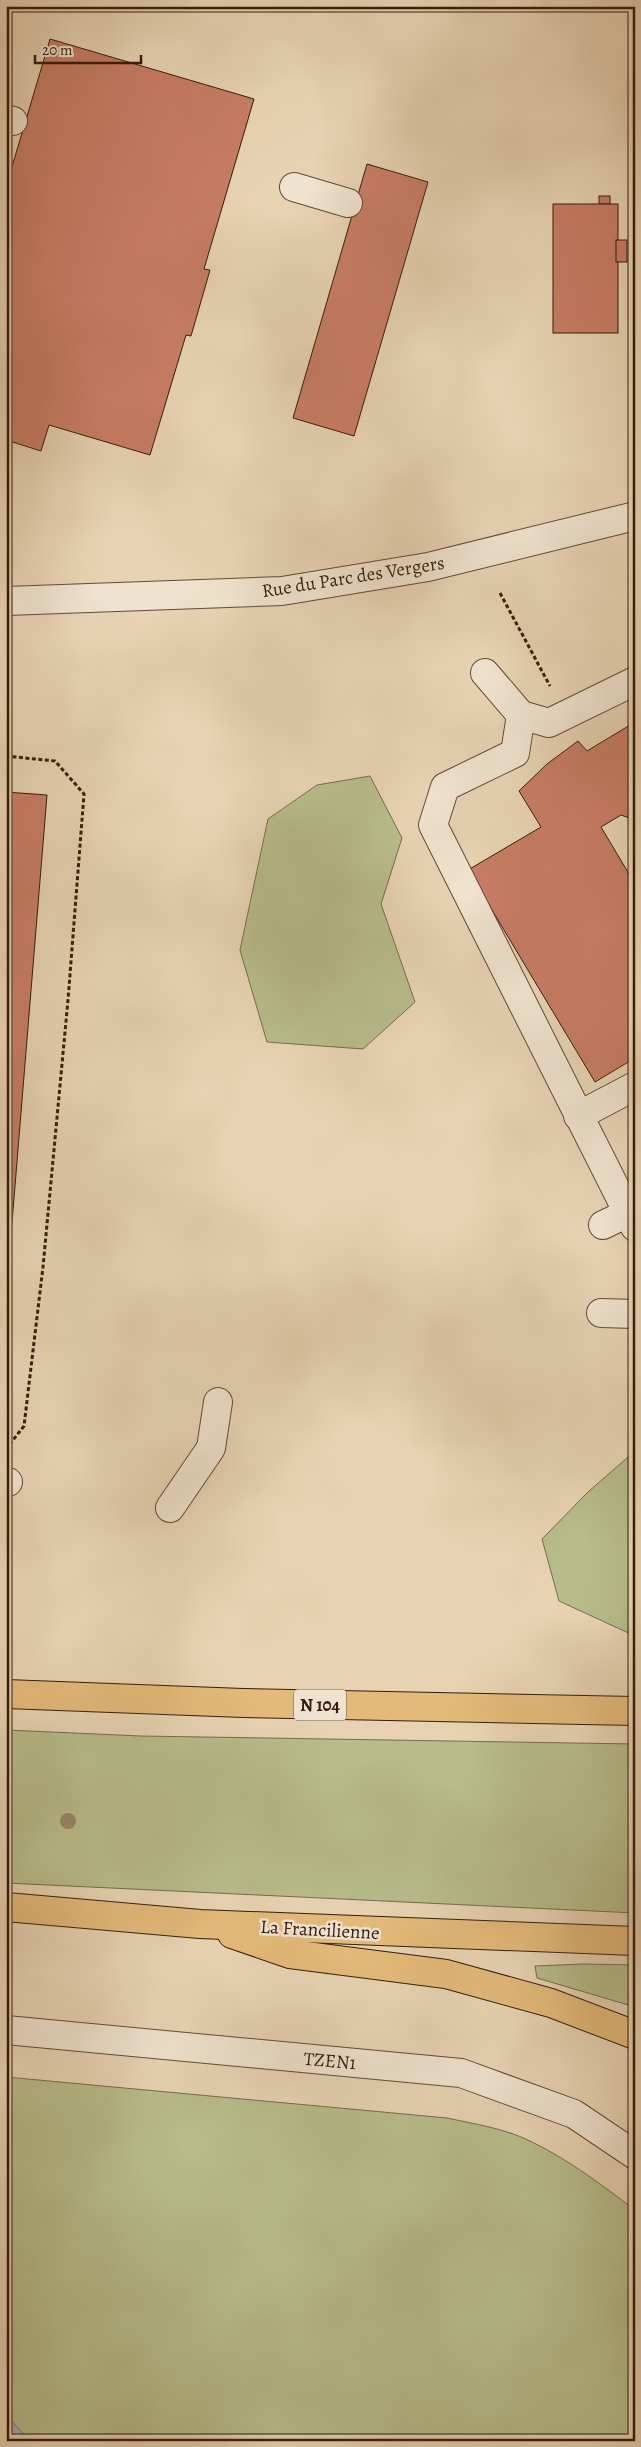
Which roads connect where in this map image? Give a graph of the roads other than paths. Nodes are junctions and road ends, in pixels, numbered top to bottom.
1 (294, 187) dead end
2 (348, 203) dead end
3 (635, 516) edge
4 (6, 601) edge
5 (485, 673) dead end
6 (635, 681) edge
7 (521, 715) junction
8 (635, 1086) edge
9 (578, 1116) junction
10 (631, 1220) edge
11 (603, 1226) dead end
12 (601, 1313) dead end
13 (635, 1314) edge
14 (218, 1402) dead end
15 (170, 1508) dead end
16 (6, 1694) edge
17 (635, 1712) edge
18 (6, 1908) edge
19 (200, 1924) junction
20 (635, 1941) edge
21 (6, 2030) edge
22 (635, 2035) edge
23 (635, 2155) edge

1 - 2 street
3 - 4 street, Rue du Parc des Vergers
5 - 7 street
6 - 7 street
7 - 9 street
8 - 9 street
9 - 10 street
10 - 11 street
12 - 13 street
14 - 15 street
16 - 17 highway, N 104
18 - 19 highway, La Francilienne
19 - 20 highway, La Francilienne
19 - 22 highway
21 - 23 street, TZEN1

